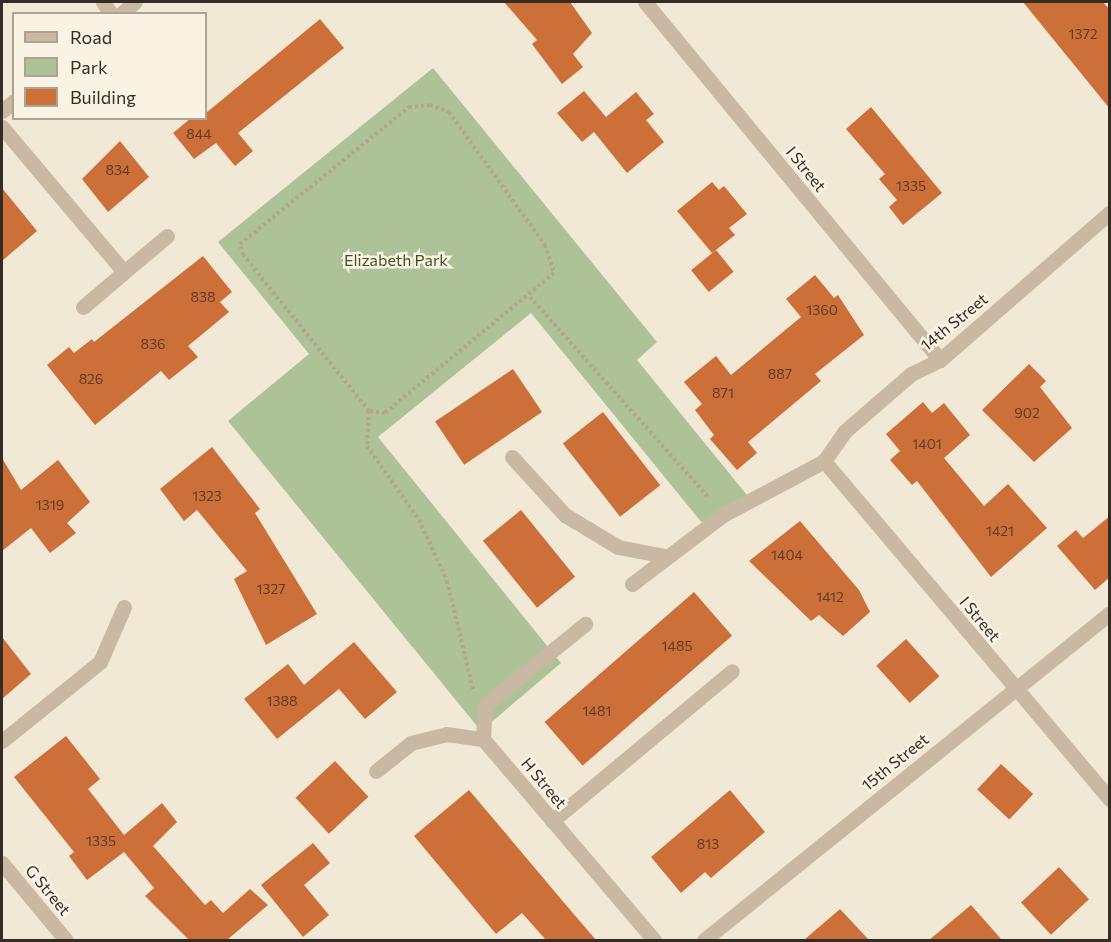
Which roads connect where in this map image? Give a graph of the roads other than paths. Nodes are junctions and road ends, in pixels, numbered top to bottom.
1 (135, 2) edge
2 (645, 2) edge
3 (123, 12) edge
4 (2, 127) edge
5 (1110, 212) edge
6 (167, 236) dead end
7 (124, 272) junction
8 (83, 307) dead end
9 (940, 360) junction
10 (512, 457) dead end
11 (824, 461) junction
12 (664, 556) junction
13 (632, 584) dead end
14 (124, 607) dead end
15 (1110, 613) edge
16 (585, 624) dead end
17 (732, 671) dead end
18 (1017, 690) junction
19 (483, 739) junction
20 (2, 741) edge
21 (376, 771) dead end
22 (1110, 799) edge
23 (552, 821) junction
24 (2, 863) edge
25 (66, 940) edge
26 (654, 940) edge
27 (704, 940) edge

1 - 3 street
2 - 9 street, I Street
4 - 7 street
5 - 9 street, 14th Street
6 - 7 street
7 - 8 street
9 - 11 street, 14th Street
10 - 12 street
11 - 12 street
11 - 18 street, I Street
12 - 13 street
14 - 20 street
15 - 18 street, 15th Street
16 - 19 street
17 - 23 street
18 - 22 street, I Street
18 - 27 street, 15th Street
19 - 21 street
19 - 23 street, H Street
23 - 26 street, H Street
24 - 25 street, G Street

